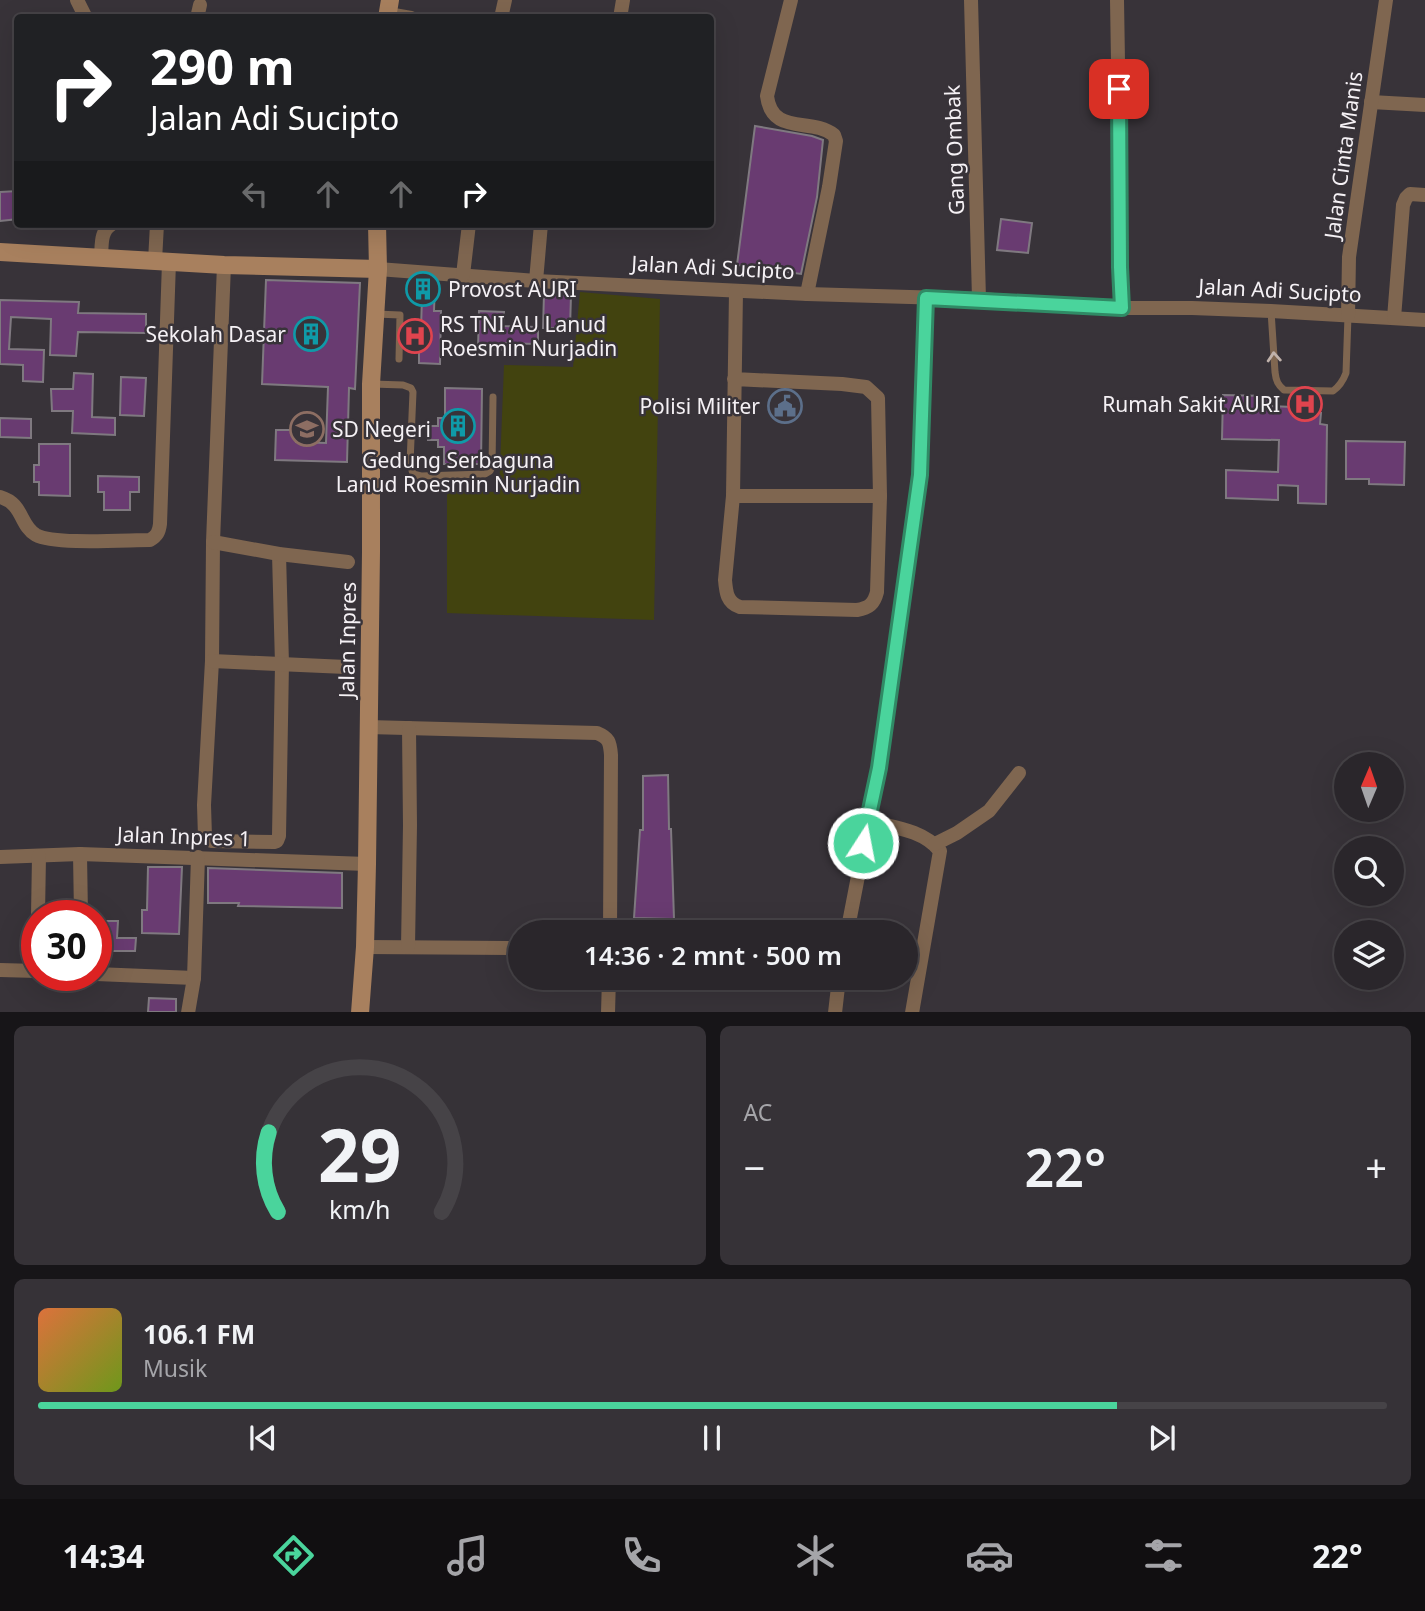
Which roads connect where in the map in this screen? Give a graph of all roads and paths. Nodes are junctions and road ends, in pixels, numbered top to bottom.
1 (791, 0) edge
2 (971, 0) edge
3 (1117, 0) edge
4 (1386, 0) edge
5 (1371, 102) junction
6 (1425, 106) edge
7 (1425, 194) edge
8 (107, 228) edge
9 (158, 228) edge
10 (377, 228) edge
11 (469, 228) edge
12 (541, 228) edge
13 (0, 252) edge
14 (101, 257) junction
15 (162, 262) junction
16 (224, 265) junction
17 (378, 269) junction
18 (463, 275) junction
19 (536, 281) junction
20 (736, 291) junction
21 (807, 294) junction
22 (926, 298) junction
23 (979, 299) junction
24 (1122, 308) junction
25 (1271, 311) junction
26 (376, 314) junction
27 (1348, 316) junction
28 (1394, 318) junction
29 (1425, 320) edge
30 (399, 359) dead end
31 (734, 379) junction
32 (371, 384) junction
33 (493, 397) dead end
34 (733, 496) junction
35 (880, 496) junction
36 (0, 497) edge
37 (213, 542) junction
38 (279, 554) junction
39 (348, 562) dead end
40 (212, 662) junction
41 (282, 664) junction
42 (346, 667) dead end
43 (368, 727) junction
44 (410, 728) junction
45 (1018, 773) dead end
46 (868, 821) junction
47 (935, 844) junction
48 (80, 854) junction
49 (39, 856) junction
50 (0, 857) edge
51 (198, 857) junction
52 (367, 864) junction
53 (38, 900) edge
54 (81, 900) edge
55 (610, 920) edge
56 (849, 920) edge
57 (365, 947) junction
58 (408, 947) junction
59 (508, 948) edge
60 (0, 970) edge
61 (21, 971) edge
62 (112, 975) edge
63 (194, 978) junction
64 (609, 990) edge
65 (838, 990) edge
66 (188, 1012) edge
67 (360, 1012) edge
68 (608, 1012) edge
69 (835, 1012) edge
70 (912, 1012) edge

1 - 21 street
2 - 23 street, Gang Ombak
3 - 24 street
4 - 5 street, Jalan Cinta Manis
5 - 6 street
5 - 27 street, Jalan Cinta Manis
7 - 28 street
8 - 14 street
9 - 15 street
10 - 17 main road, Jalan Inpres
11 - 18 street
12 - 19 street
13 - 14 main road, Jalan Adi Sucipto
14 - 15 main road, Jalan Adi Sucipto
15 - 16 main road, Jalan Adi Sucipto
15 - 36 street
16 - 17 main road, Jalan Adi Sucipto
16 - 37 street
17 - 18 street, Jalan Adi Sucipto
17 - 26 main road, Jalan Inpres
18 - 19 street, Jalan Adi Sucipto
19 - 20 street, Jalan Adi Sucipto
20 - 21 street, Jalan Adi Sucipto
20 - 31 street
21 - 22 street, Jalan Adi Sucipto
22 - 23 street, Jalan Adi Sucipto
22 - 46 street
23 - 24 street, Jalan Adi Sucipto
24 - 25 street, Jalan Adi Sucipto
25 - 27 street, Jalan Adi Sucipto
27 -> 25 lane
26 - 30 lane
26 - 32 main road, Jalan Inpres
27 - 28 street, Jalan Adi Sucipto
28 - 29 street, Jalan Adi Sucipto
31 - 34 street
31 - 35 street
32 - 33 lane
32 - 43 main road, Jalan Inpres
34 - 35 street
34 - 35 street
37 - 38 street
37 - 40 street
38 - 39 street
38 - 41 street
40 - 41 street
40 - 41 street
41 - 42 street
43 - 44 street
43 - 52 main road, Jalan Inpres
44 - 55 street
44 - 58 street
45 - 47 street
46 - 47 street
46 - 56 street
47 - 70 street
48 - 49 street, Jalan Inpres 1
48 - 51 street, Jalan Inpres 1
48 - 54 street
49 - 50 street, Jalan Inpres 1
49 - 53 street
51 - 52 street, Jalan Inpres 1
51 - 63 street
52 - 57 main road, Jalan Inpres
57 - 58 street
57 - 67 main road, Jalan Inpres
58 - 59 street
60 - 61 street
62 - 63 street
63 - 66 street
64 - 68 street
65 - 69 street

